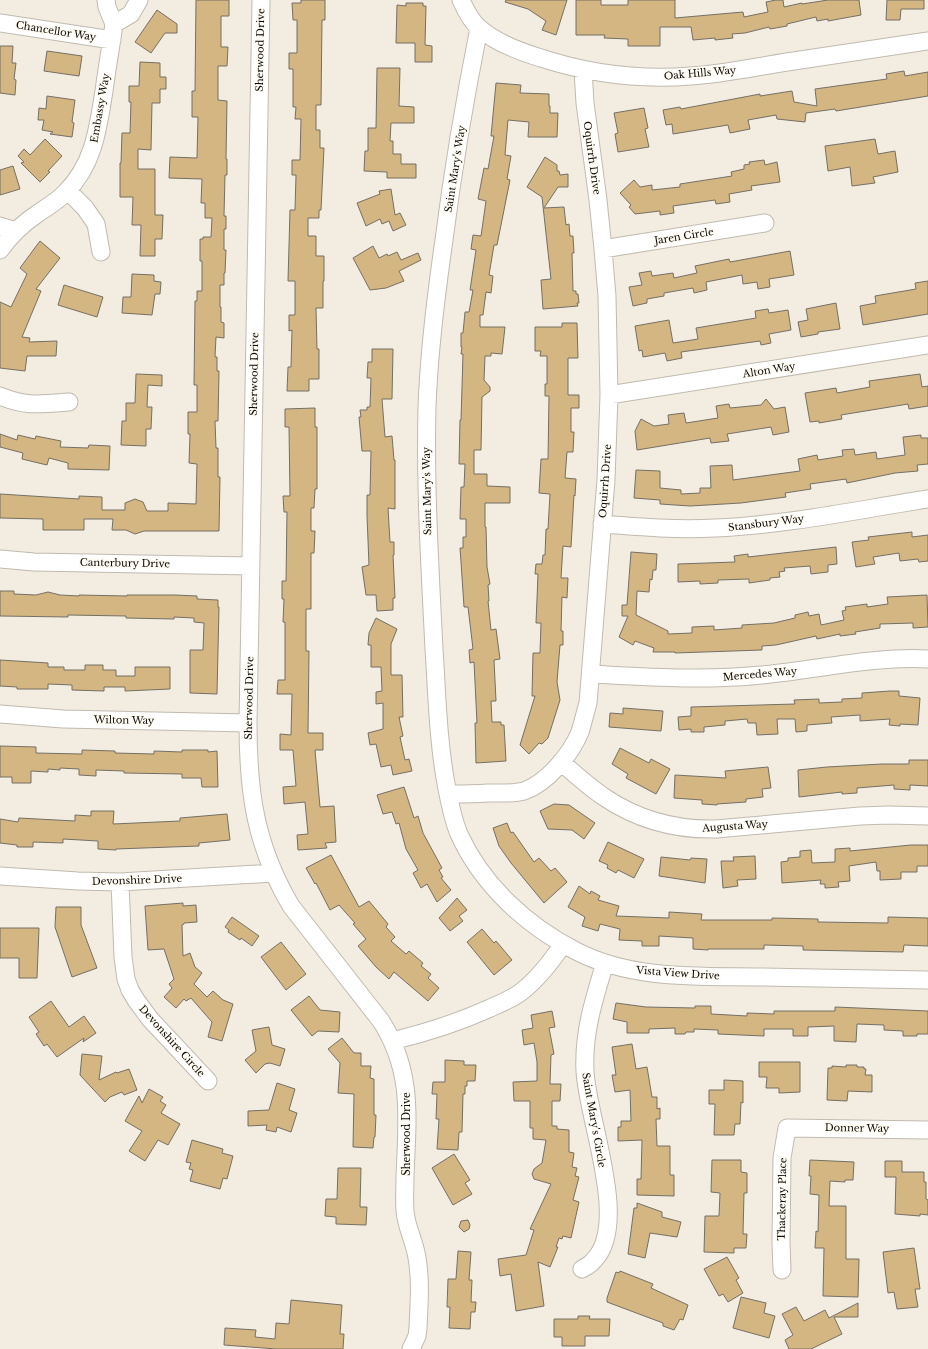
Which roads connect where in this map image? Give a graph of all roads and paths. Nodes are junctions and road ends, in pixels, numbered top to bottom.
1 (106, 0) edge
2 (139, 0) edge
3 (261, 0) edge
4 (461, 0) edge
5 (0, 22) edge
6 (479, 28) junction
7 (113, 32) junction
8 (928, 41) edge
9 (583, 70) junction
10 (68, 191) junction
11 (765, 223) dead end
12 (8, 228) edge
13 (603, 249) junction
14 (0, 250) edge
15 (101, 252) dead end
16 (928, 345) edge
17 (609, 395) junction
18 (0, 396) edge
19 (69, 402) dead end
20 (928, 498) edge
21 (602, 524) junction
22 (0, 559) edge
23 (251, 566) junction
24 (928, 659) edge
25 (591, 674) junction
26 (0, 714) edge
27 (248, 723) junction
28 (561, 762) junction
29 (448, 794) junction
30 (928, 816) edge
31 (274, 873) junction
32 (0, 876) edge
33 (120, 882) junction
34 (563, 944) junction
35 (604, 964) junction
36 (928, 980) edge
37 (392, 1041) junction
38 (208, 1081) dead end
39 (787, 1128) joint
40 (928, 1130) edge
41 (582, 1269) dead end
42 (782, 1270) dead end
43 (411, 1349) edge

1 - 7 street
2 - 7 street
3 - 23 street, Sherwood Drive
4 - 6 street
5 - 7 street, Chancellor Way
6 - 9 street, Oak Hills Way
6 - 29 street, Saint Mary's Way
7 - 10 street, Embassy Way
8 - 9 street, Oak Hills Way
9 - 13 street, Oquirrh Drive
10 - 12 street, Embassy Way
10 - 15 street
11 - 13 street, Jaren Circle
12 - 14 street, Embassy Way
13 - 17 street, Oquirrh Drive
16 - 17 street, Alton Way
17 - 21 street, Oquirrh Drive
18 - 19 street
20 - 21 street, Stansbury Way
21 - 25 street, Oquirrh Drive
22 - 23 street, Canterbury Drive
23 - 27 street, Sherwood Drive
24 - 25 street, Mercedes Way
25 - 28 street, Oquirrh Drive
26 - 27 street, Wilton Way
27 - 31 street, Sherwood Drive
28 - 29 street, Oquirrh Drive
28 - 30 street, Augusta Way
29 - 34 street, Saint Mary's Way
31 - 33 street, Devonshire Drive
31 - 37 street, Sherwood Drive
32 - 33 street, Devonshire Drive
33 - 38 street, Devonshire Circle
34 - 35 street, Vista View Drive
34 - 37 street
35 - 36 street, Vista View Drive
35 - 41 street, Saint Mary's Circle
37 - 43 street, Sherwood Drive
39 - 40 street, Donner Way
39 - 42 street, Thackeray Place

